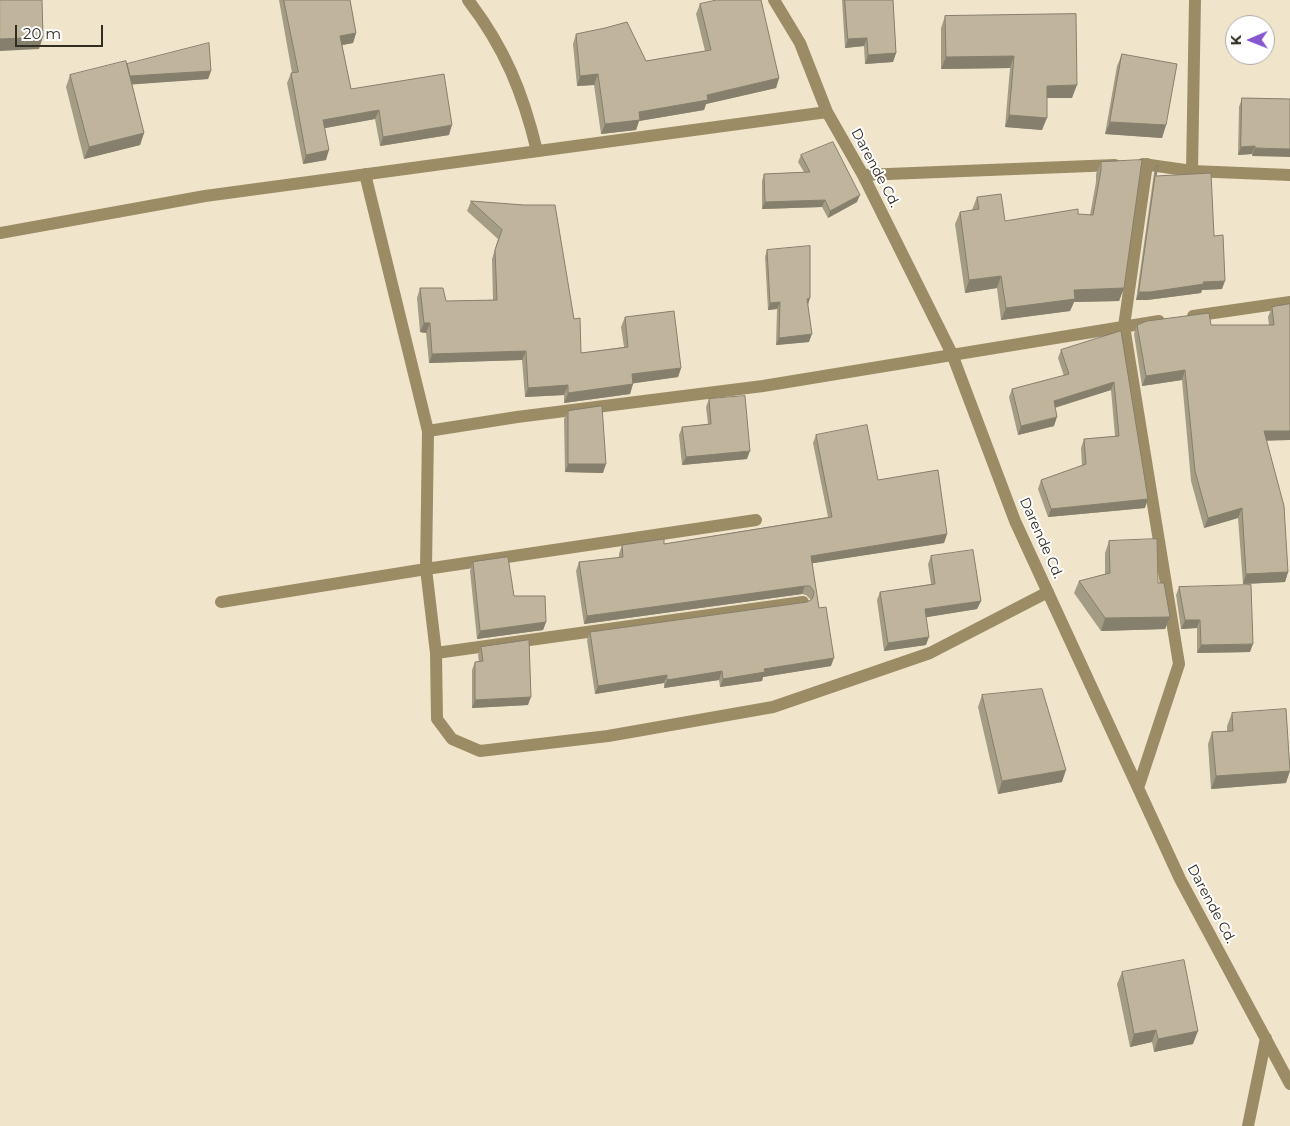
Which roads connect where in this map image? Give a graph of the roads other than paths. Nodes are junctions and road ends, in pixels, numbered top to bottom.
1 (468, 0) edge
2 (774, 0) edge
3 (1195, 0) edge
4 (827, 112) junction
5 (537, 151) junction
6 (1148, 164) junction
7 (1192, 171) junction
8 (365, 174) junction
9 (863, 175) junction
10 (1290, 175) edge
11 (0, 232) edge
12 (1290, 302) edge
13 (1124, 326) junction
14 (952, 354) junction
15 (428, 431) junction
16 (756, 520) dead end
17 (426, 568) junction
18 (1048, 592) junction
19 (220, 602) dead end
20 (803, 602) edge
21 (436, 653) junction
22 (1138, 788) junction
23 (1266, 1038) junction
24 (1290, 1084) edge
25 (1248, 1126) edge

1 - 5 street
2 - 4 street, Darende Cd.
3 - 7 street
4 - 5 street
4 - 9 street, Darende Cd.
5 - 8 street
6 - 7 street
6 - 9 street
6 - 13 street
7 - 10 street
8 - 11 street
8 - 15 street
9 - 14 street, Darende Cd.
12 - 13 street
13 - 14 street
13 - 22 street
14 - 15 street
14 - 18 street, Darende Cd.
15 - 17 street
16 - 17 street
17 - 19 street
17 - 21 street
18 - 21 street
18 - 22 street, Darende Cd.
20 - 21 street
22 - 23 street, Darende Cd.
23 - 24 street, Darende Cd.
23 - 25 street

